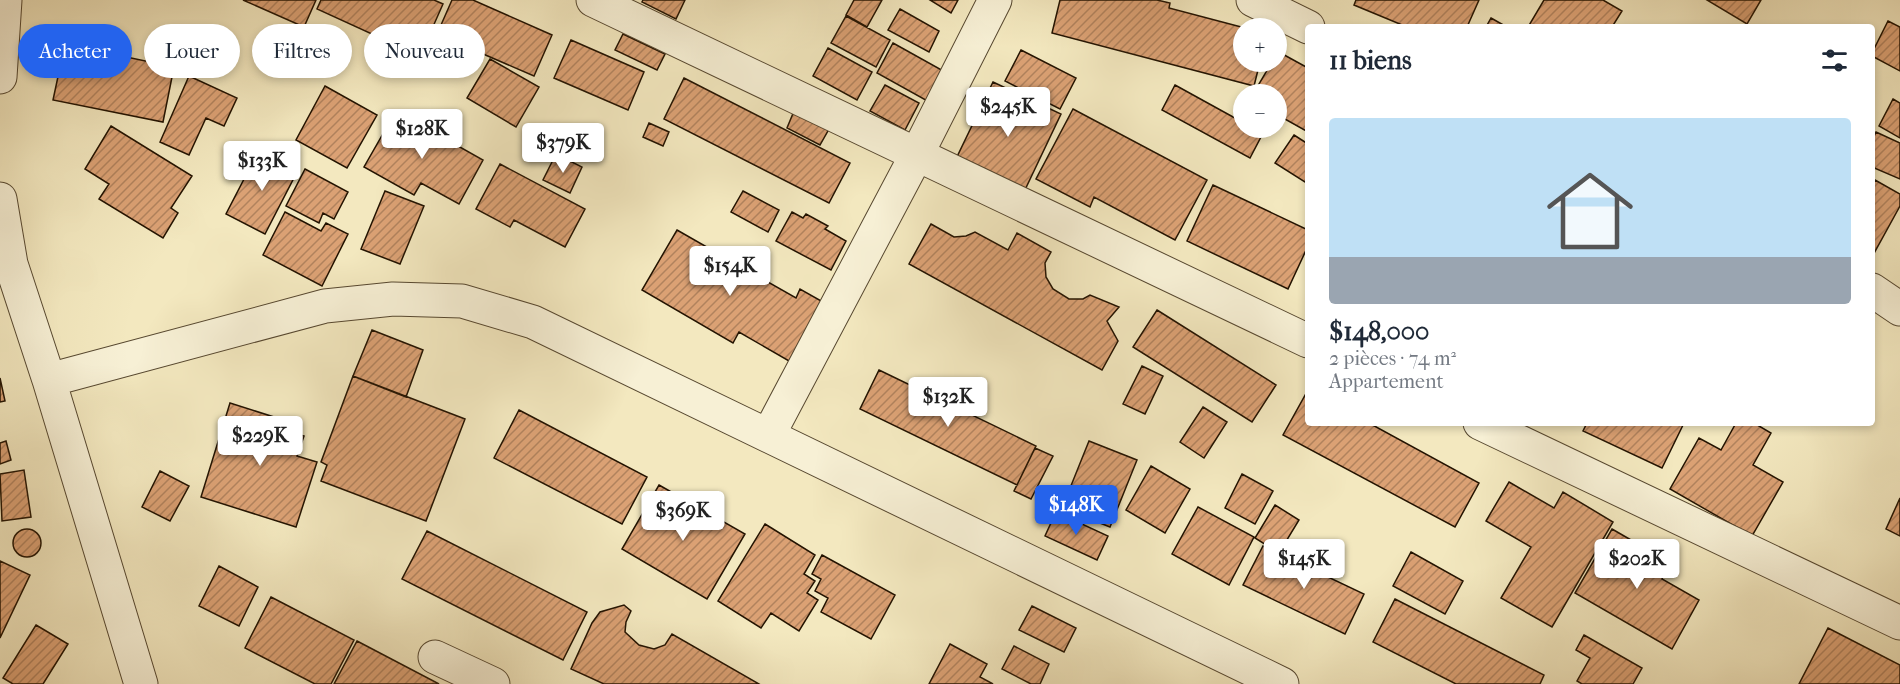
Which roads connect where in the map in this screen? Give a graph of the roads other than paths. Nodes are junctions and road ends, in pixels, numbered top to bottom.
1 (5, 0) edge
2 (593, 0) edge
3 (995, 0) edge
4 (1253, 0) edge
5 (1305, 26) edge
6 (1, 33) edge
7 (0, 77) edge
8 (918, 154) junction
9 (0, 199) edge
10 (1875, 293) edge
11 (1900, 309) edge
12 (1305, 340) edge
13 (49, 380) junction
14 (1486, 426) edge
15 (769, 434) junction
16 (1900, 623) edge
17 (435, 657) dead end
18 (141, 684) edge
19 (493, 684) edge
20 (1282, 684) edge

1 - 6 street
2 - 8 street
3 - 8 street
4 - 5 street
6 - 7 street
8 - 12 street
8 - 15 street
9 - 13 street
10 - 11 street
13 - 15 street
13 - 18 street
14 - 16 street
15 - 20 street
17 - 19 street

